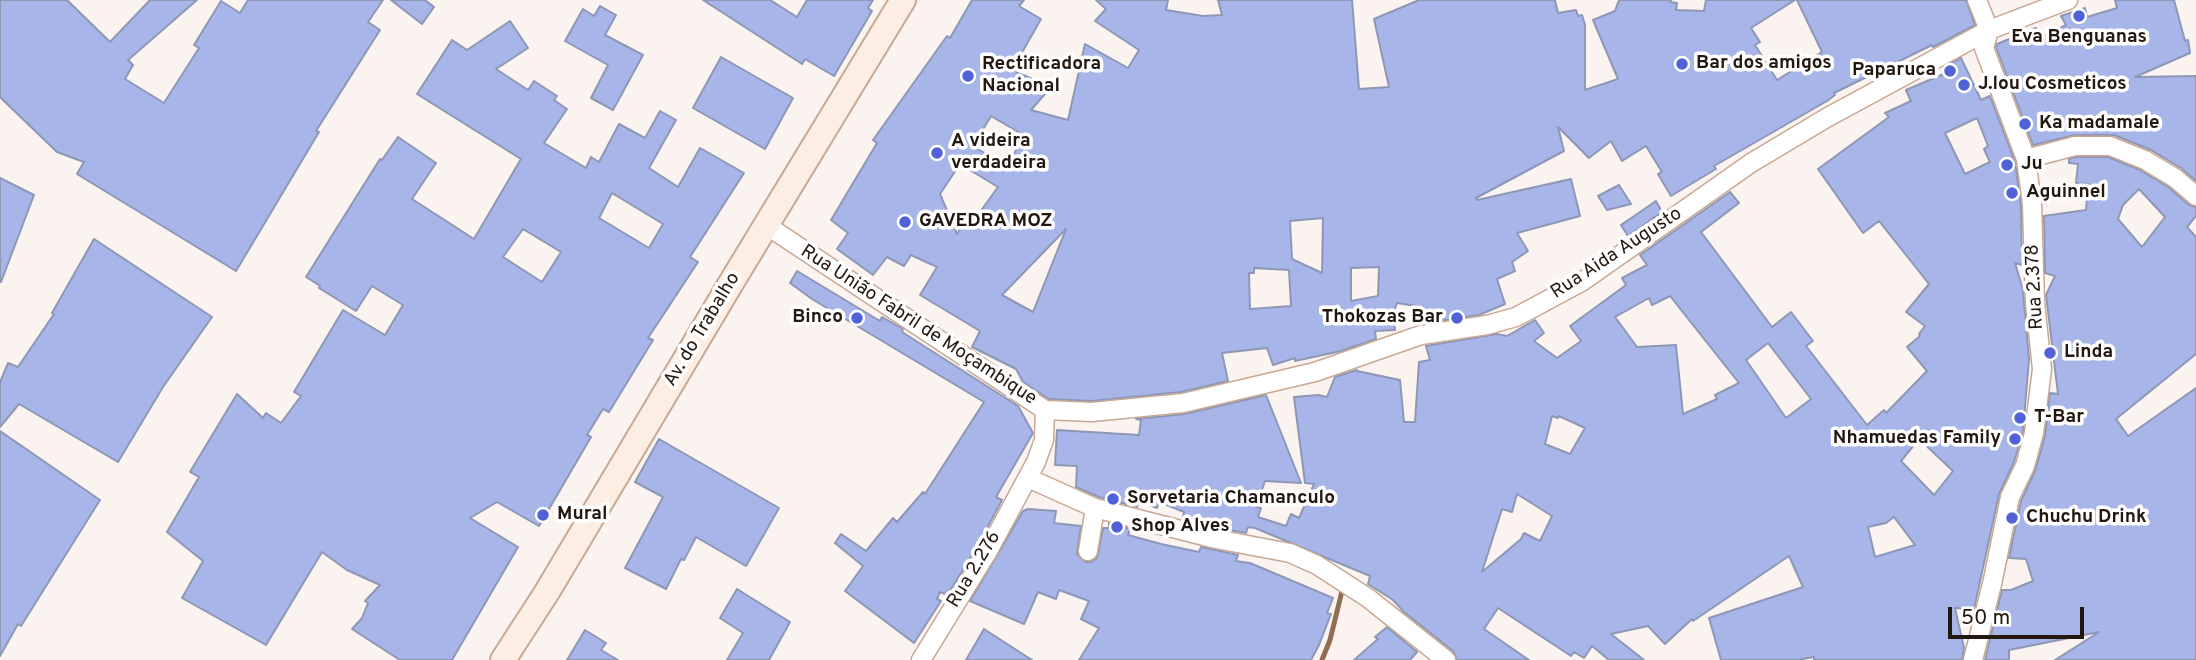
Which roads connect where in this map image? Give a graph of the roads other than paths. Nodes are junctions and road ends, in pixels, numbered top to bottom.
1 (903, 0) edge
2 (1977, 0) edge
3 (2068, 0) edge
4 (1989, 30) junction
5 (2026, 159) junction
6 (2196, 196) edge
7 (766, 225) junction
8 (1045, 410) junction
9 (1028, 478) junction
10 (1095, 508) junction
11 (1088, 551) dead end
12 (503, 660) edge
13 (921, 660) edge
14 (1446, 660) edge
15 (1973, 660) edge

1 - 7 main road, Av. do Trabalho
2 - 4 street, Rua 2.378
3 - 4 street, Rua Aida Augusto
4 - 5 street, Rua 2.378
4 - 8 street, Rua Aida Augusto
5 - 6 street
5 - 15 street, Rua 2.378
7 - 8 street, Rua União Fabril de Moçambique
7 - 12 main road, Av. do Trabalho
8 - 9 street, Rua União Fabril de Moçambique
9 - 10 street
9 - 13 street, Rua 2.276
10 - 11 street
10 - 14 street

